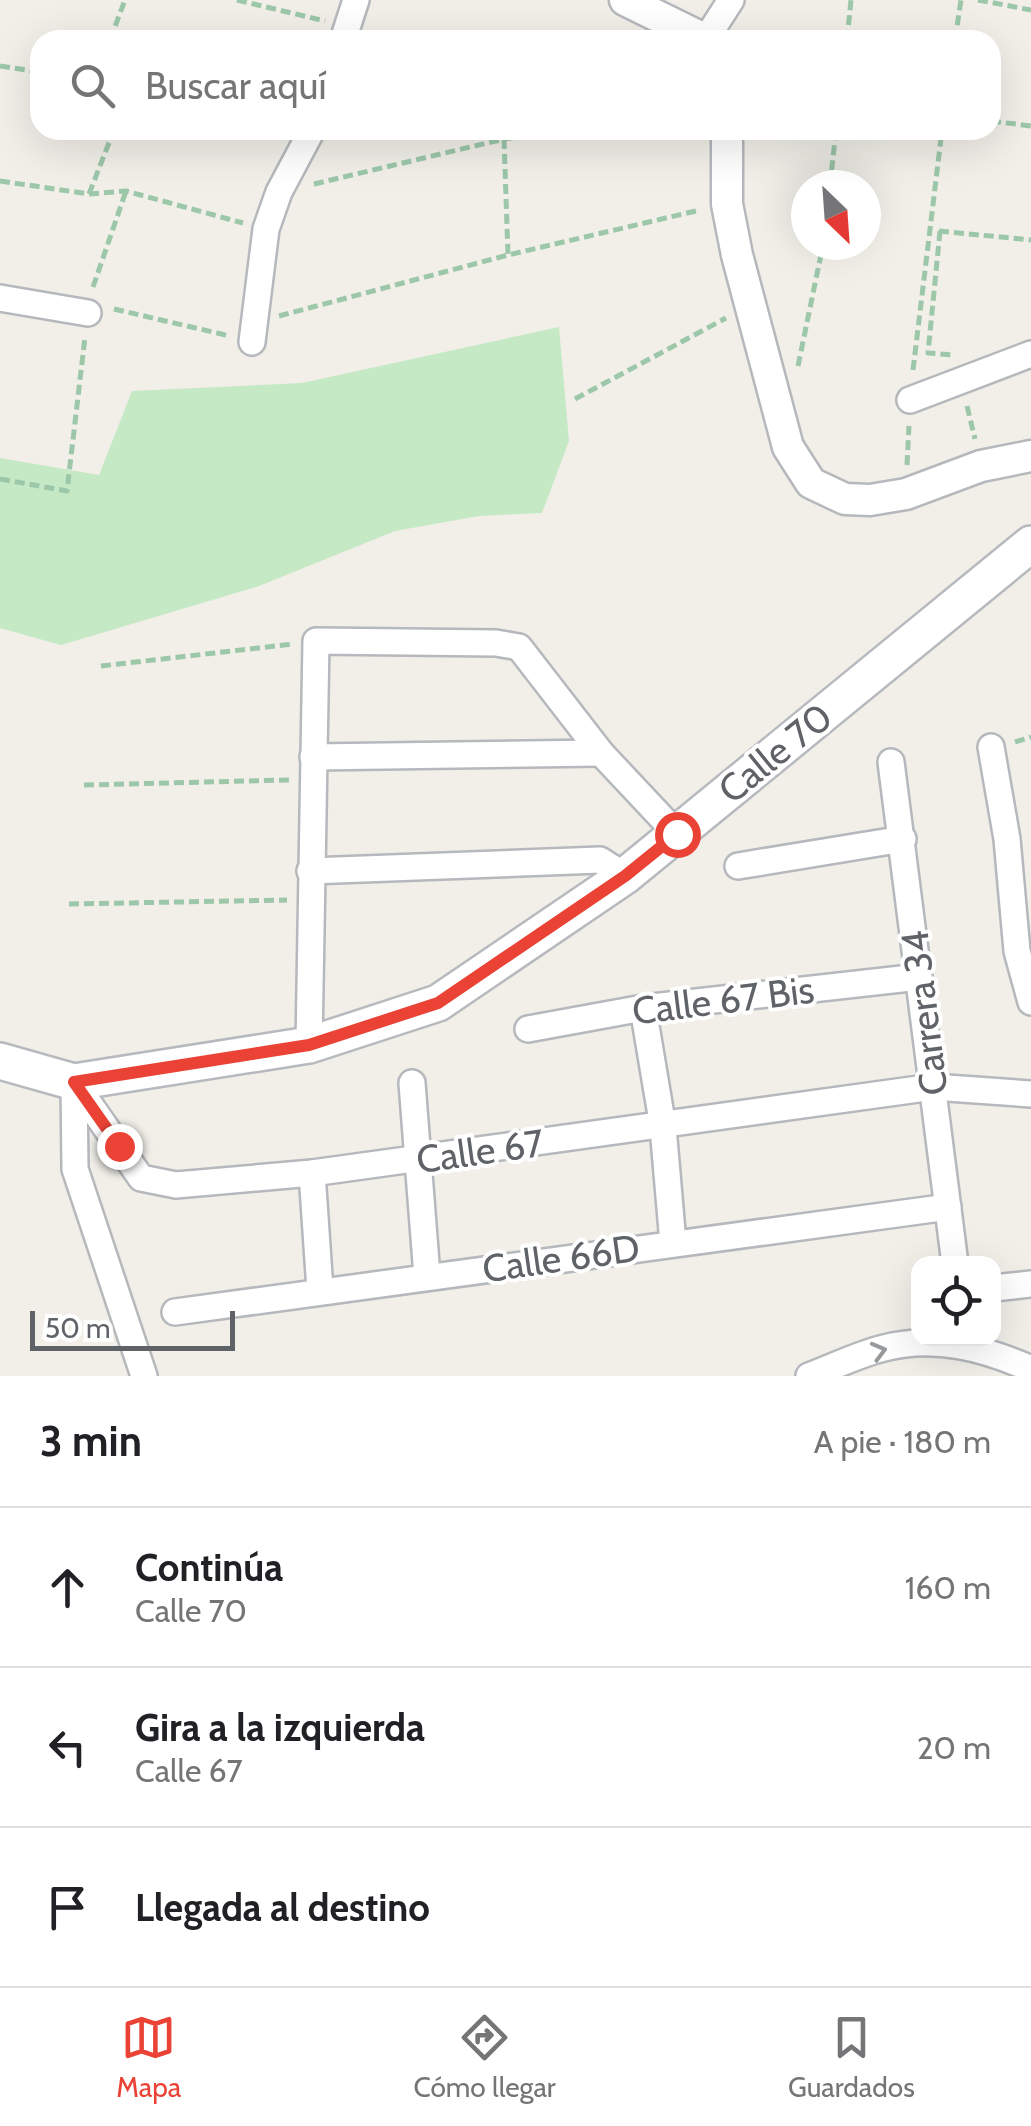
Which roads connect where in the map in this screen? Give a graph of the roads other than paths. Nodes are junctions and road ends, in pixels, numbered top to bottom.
1 (356, 0) edge
2 (625, 0) edge
3 (731, 0) edge
4 (346, 30) edge
5 (686, 30) edge
6 (712, 30) edge
7 (307, 140) edge
8 (727, 140) edge
9 (0, 298) edge
10 (97, 310) road end
11 (255, 332) road end
12 (1031, 354) edge
13 (910, 400) road end
14 (1031, 456) edge
15 (1031, 544) edge
16 (992, 747) dead end
17 (601, 753) junction
18 (891, 762) dead end
19 (313, 768) junction
20 (677, 834) junction
21 (1019, 837) edge
22 (903, 839) junction
23 (738, 866) dead end
24 (310, 871) junction
25 (625, 876) junction
26 (919, 977) junction
27 (1031, 1002) edge
28 (643, 1008) junction
29 (528, 1029) dead end
30 (309, 1045) junction
31 (0, 1061) edge
32 (74, 1082) junction
33 (412, 1083) dead end
34 (933, 1087) junction
35 (1031, 1094) edge
36 (663, 1126) junction
37 (418, 1159) junction
38 (312, 1173) junction
39 (948, 1206) junction
40 (673, 1243) junction
41 (954, 1256) edge
42 (427, 1276) junction
43 (1031, 1284) edge
44 (1001, 1287) edge
45 (320, 1290) junction
46 (175, 1312) dead end
47 (1031, 1369) edge
48 (144, 1376) edge
49 (809, 1376) edge

1 - 4 street
2 - 5 street
3 - 6 street
7 - 11 street
8 - 14 street
9 - 10 street
12 - 13 street
15 - 20 main road, Calle 70
16 - 21 street
17 - 19 street
17 - 19 street
17 - 20 street
18 - 22 street, Carrera 34
19 - 24 street
20 - 25 main road, Calle 70
21 - 27 street
22 - 23 street
22 - 26 street, Carrera 34
24 - 25 street
24 - 30 street
25 - 30 main road, Calle 70
26 - 28 street, Calle 67 Bis
26 - 34 street, Carrera 34
28 - 29 street, Calle 67 Bis
28 - 36 street
30 - 32 main road, Calle 70
31 - 32 main road, Calle 70
32 - 38 street, Calle 67
32 - 48 street
33 - 37 street
34 - 35 street, Calle 67
34 - 36 street, Calle 67
34 - 39 street, Carrera 34
36 - 37 street, Calle 67
36 - 40 street
37 - 38 street, Calle 67
37 - 42 street
38 - 45 street
39 - 40 street, Calle 66D
39 - 41 street, Carrera 34
40 - 42 street, Calle 66D
42 - 45 street, Calle 66D
43 - 44 street
45 - 46 street, Calle 66D
49 -> 47 street

